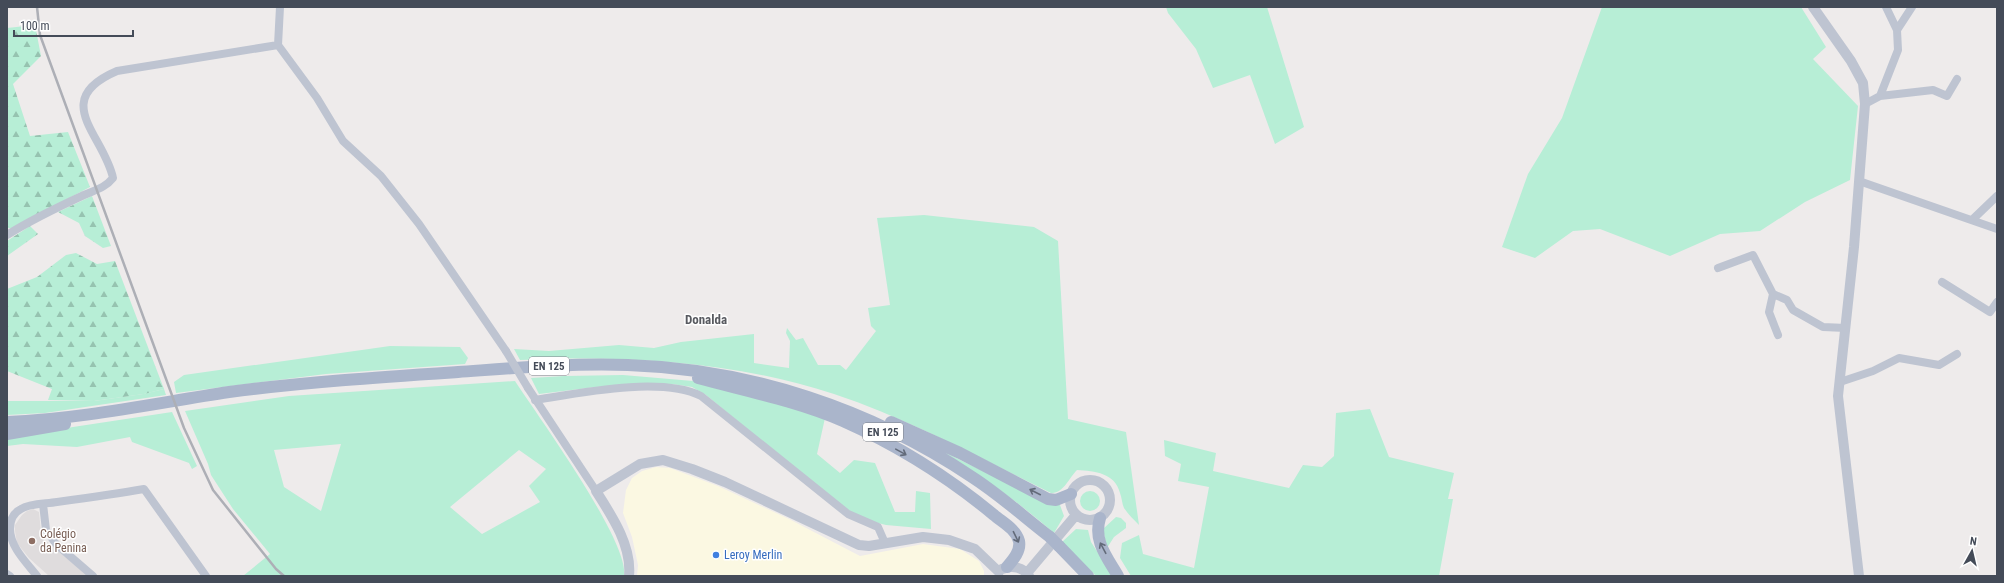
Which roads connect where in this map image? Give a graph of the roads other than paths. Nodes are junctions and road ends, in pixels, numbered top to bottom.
1 (280, 7) edge
2 (1813, 7) edge
3 (1886, 7) edge
4 (1912, 7) edge
5 (1897, 30) junction
6 (278, 45) junction
7 (1957, 79) dead end
8 (1880, 96) junction
9 (1865, 104) junction
10 (1859, 181) junction
11 (1997, 196) edge
12 (1972, 220) junction
13 (1997, 229) edge
14 (7, 235) edge
15 (1718, 268) dead end
16 (1942, 282) dead end
17 (1773, 294) junction
18 (1997, 302) edge
19 (1846, 328) junction
20 (1778, 335) dead end
21 (1957, 354) dead end
22 (671, 368) junction
23 (694, 377) junction
24 (1840, 382) junction
25 (535, 400) junction
26 (7, 422) edge
27 (73, 422) junction
28 (7, 429) edge
29 (7, 434) edge
30 (596, 491) junction
31 (1071, 494) junction
32 (43, 504) junction
33 (1076, 515) junction
34 (1100, 518) junction
35 (885, 543) junction
36 (1053, 543) junction
37 (1000, 572) edge
38 (7, 574) edge
39 (1028, 574) edge
40 (10, 576) edge
41 (37, 576) edge
42 (93, 576) edge
43 (206, 576) edge
44 (629, 576) edge
45 (1082, 576) edge
46 (1088, 576) edge
47 (1118, 576) edge
48 (1859, 576) edge

1 - 6 street
2 - 9 street
3 - 5 street
4 - 5 street
5 - 8 street
6 - 14 street
6 - 25 street, bridge
7 - 8 street
8 - 9 street
9 - 10 street
10 - 12 street
10 - 19 street
11 - 12 street
12 - 13 street
15 - 17 street
16 - 18 street
17 - 19 street
17 - 20 street
19 - 24 street
21 - 24 street
22 - 26 main road, EN 125
31 -> 22 main road
22 - 36 main road, EN 125
23 - 27 main road, EN 125
23 - 36 main road, EN 125
23 -> 37 main road
24 - 48 street
25 - 30 street
25 - 35 street
27 - 28 main road, EN 125
27 - 29 main road
30 - 35 street
30 - 44 street
31 - 33 street
31 - 34 street
32 - 41 street
32 - 42 street
32 - 43 street
33 - 34 street
33 - 39 street
47 -> 34 main road
35 - 37 street
36 - 45 main road, EN 125
36 - 46 main road, EN 125
37 - 39 street
38 - 40 street

